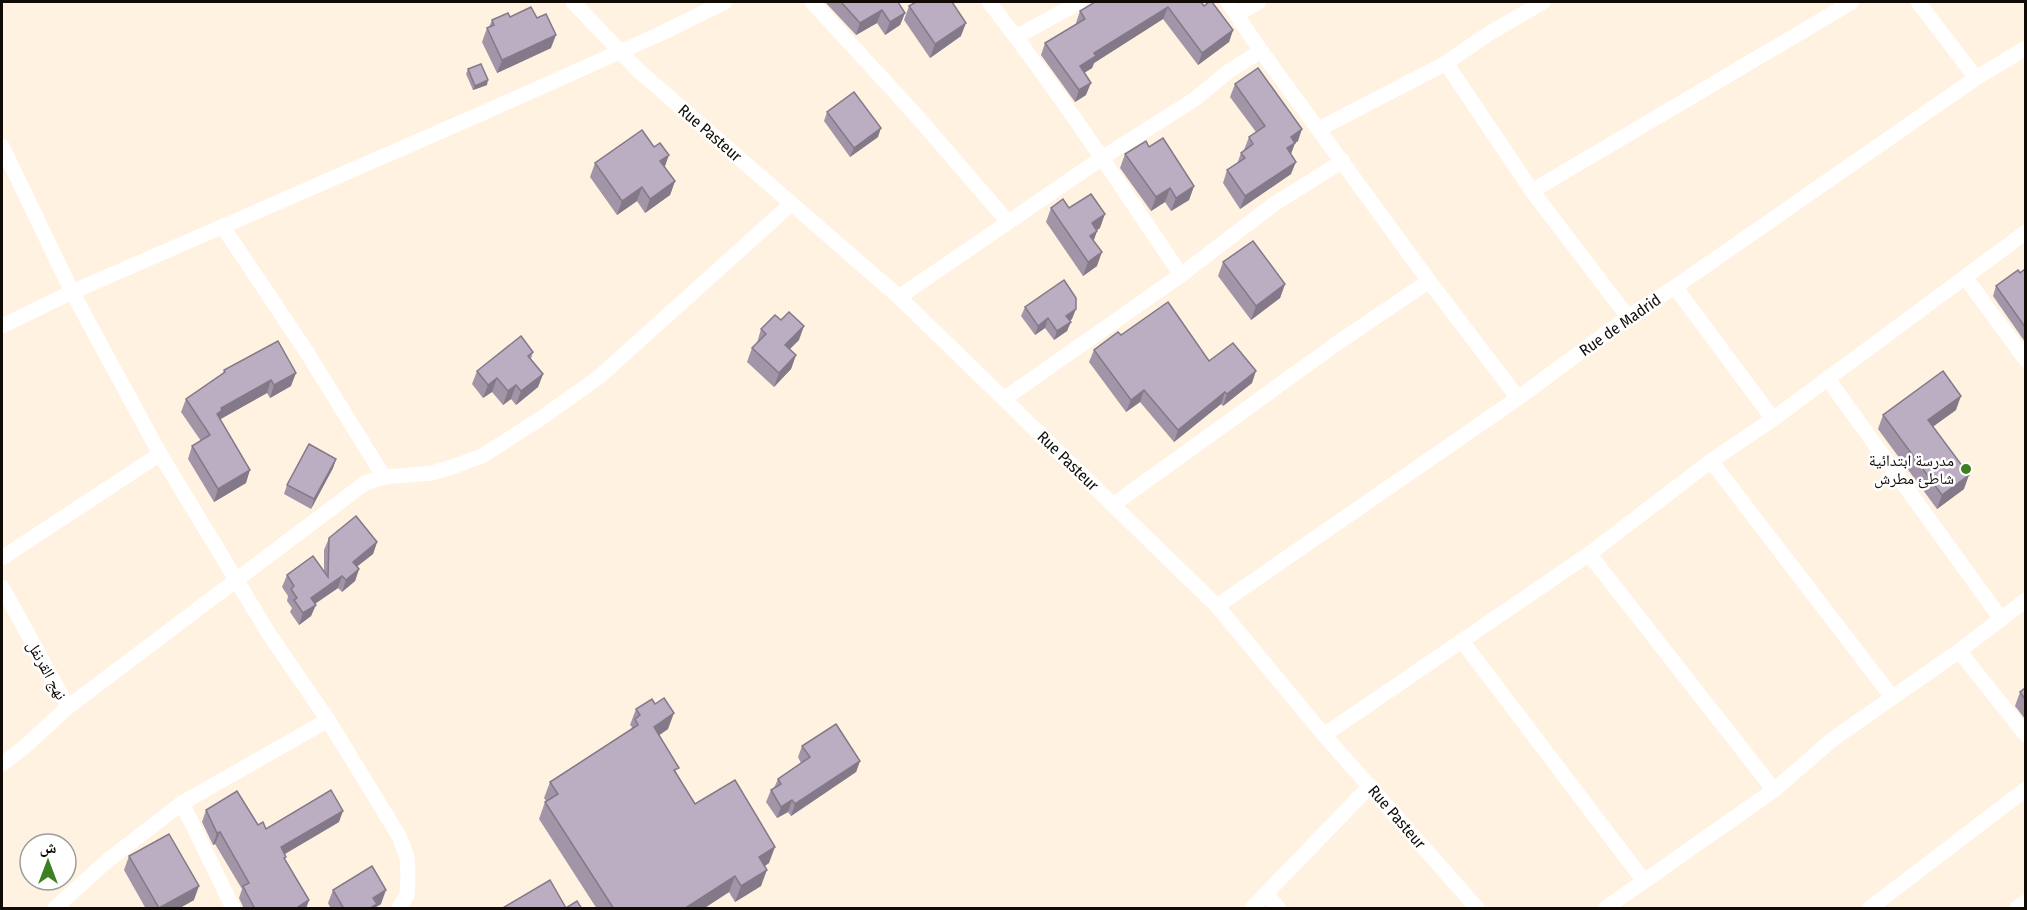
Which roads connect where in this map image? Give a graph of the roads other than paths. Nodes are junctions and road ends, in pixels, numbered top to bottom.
1 (573, 2) edge
2 (725, 2) edge
3 (812, 2) edge
4 (989, 2) edge
5 (1080, 2) edge
6 (1259, 2) edge
7 (1543, 2) edge
8 (1852, 2) edge
9 (1918, 2) edge
10 (1232, 8) edge
11 (1016, 37) junction
12 (2025, 48) edge
13 (1261, 51) junction
14 (620, 52) junction
15 (1446, 63) junction
16 (1976, 78) junction
17 (1319, 129) junction
18 (2, 146) edge
19 (1102, 158) junction
20 (1343, 161) junction
21 (1532, 191) junction
22 (791, 204) junction
23 (1008, 222) junction
24 (223, 226) junction
25 (2025, 232) edge
26 (1181, 274) junction
27 (1965, 277) junction
28 (1429, 281) junction
29 (1676, 287) junction
30 (72, 292) junction
31 (899, 297) junction
32 (1628, 317) junction
33 (2, 326) edge
34 (2025, 360) edge
35 (1827, 378) junction
36 (1005, 398) junction
37 (1518, 398) junction
38 (1773, 419) junction
39 (160, 454) junction
40 (1711, 461) junction
41 (384, 477) junction
42 (1113, 505) junction
43 (1589, 554) junction
44 (2, 558) edge
45 (236, 581) junction
46 (2, 587) edge
47 (2025, 600) edge
48 (1217, 606) junction
49 (2001, 619) junction
50 (1462, 642) junction
51 (1959, 651) junction
52 (1892, 697) junction
53 (68, 707) junction
54 (328, 720) junction
55 (1324, 735) junction
56 (2025, 735) edge
57 (2, 764) edge
58 (1370, 786) junction
59 (2025, 789) edge
60 (1774, 790) junction
61 (182, 803) junction
62 (1644, 881) junction
63 (1266, 894) junction
64 (2025, 902) edge
65 (62, 906) edge
66 (233, 909) edge
67 (399, 909) edge
68 (1252, 909) edge
69 (1278, 909) edge
70 (1477, 909) edge
71 (1606, 909) edge
72 (1870, 909) edge
73 (2017, 909) edge

1 - 14 street, Rue Pasteur
2 - 14 street
3 - 23 street
4 - 11 street
5 - 11 street
6 - 10 street
7 - 15 street
8 - 21 street
9 - 16 street
10 - 13 street
11 - 19 street
12 - 16 street, Rue de Madrid
13 - 17 street
13 - 19 street
14 - 22 street, Rue Pasteur
14 - 24 street
15 - 17 street
15 - 21 street
16 - 29 street, Rue de Madrid
17 - 20 street
18 - 30 street
19 - 23 street
19 - 26 street
20 - 26 street
20 - 28 street
21 - 32 street
22 - 31 street, Rue Pasteur
22 - 41 street
23 - 31 street
24 - 30 street
24 - 41 street
25 - 27 street
26 - 36 street
27 - 34 street
27 - 35 street
28 - 37 street
28 - 42 street
29 - 32 street, Rue de Madrid
29 - 38 street
30 - 33 street
30 - 39 street
31 - 36 street, Rue Pasteur
32 - 37 street, Rue de Madrid
35 - 38 street
35 - 49 street
36 - 42 street, Rue Pasteur
37 - 48 street, Rue de Madrid
38 - 40 street
39 - 44 street
39 - 45 street
40 - 43 street
40 - 52 street
41 - 45 street
42 - 48 street, Rue Pasteur
43 - 50 street
43 - 60 street
45 - 53 street
45 - 54 street
46 - 53 street, نهج القرنفل
47 - 49 street
48 - 55 street, Rue Pasteur
49 - 51 street
50 - 55 street
50 - 62 street
51 - 52 street
51 - 56 street
52 - 60 street
53 - 57 street, نهج القرنفل
54 - 61 street
54 - 67 street
55 - 58 street, Rue Pasteur
58 - 63 street
58 - 70 street, Rue Pasteur
59 - 72 street
60 - 62 street
61 - 65 street
61 - 66 street
62 - 71 street
63 - 68 street
63 - 69 street
64 - 73 street

